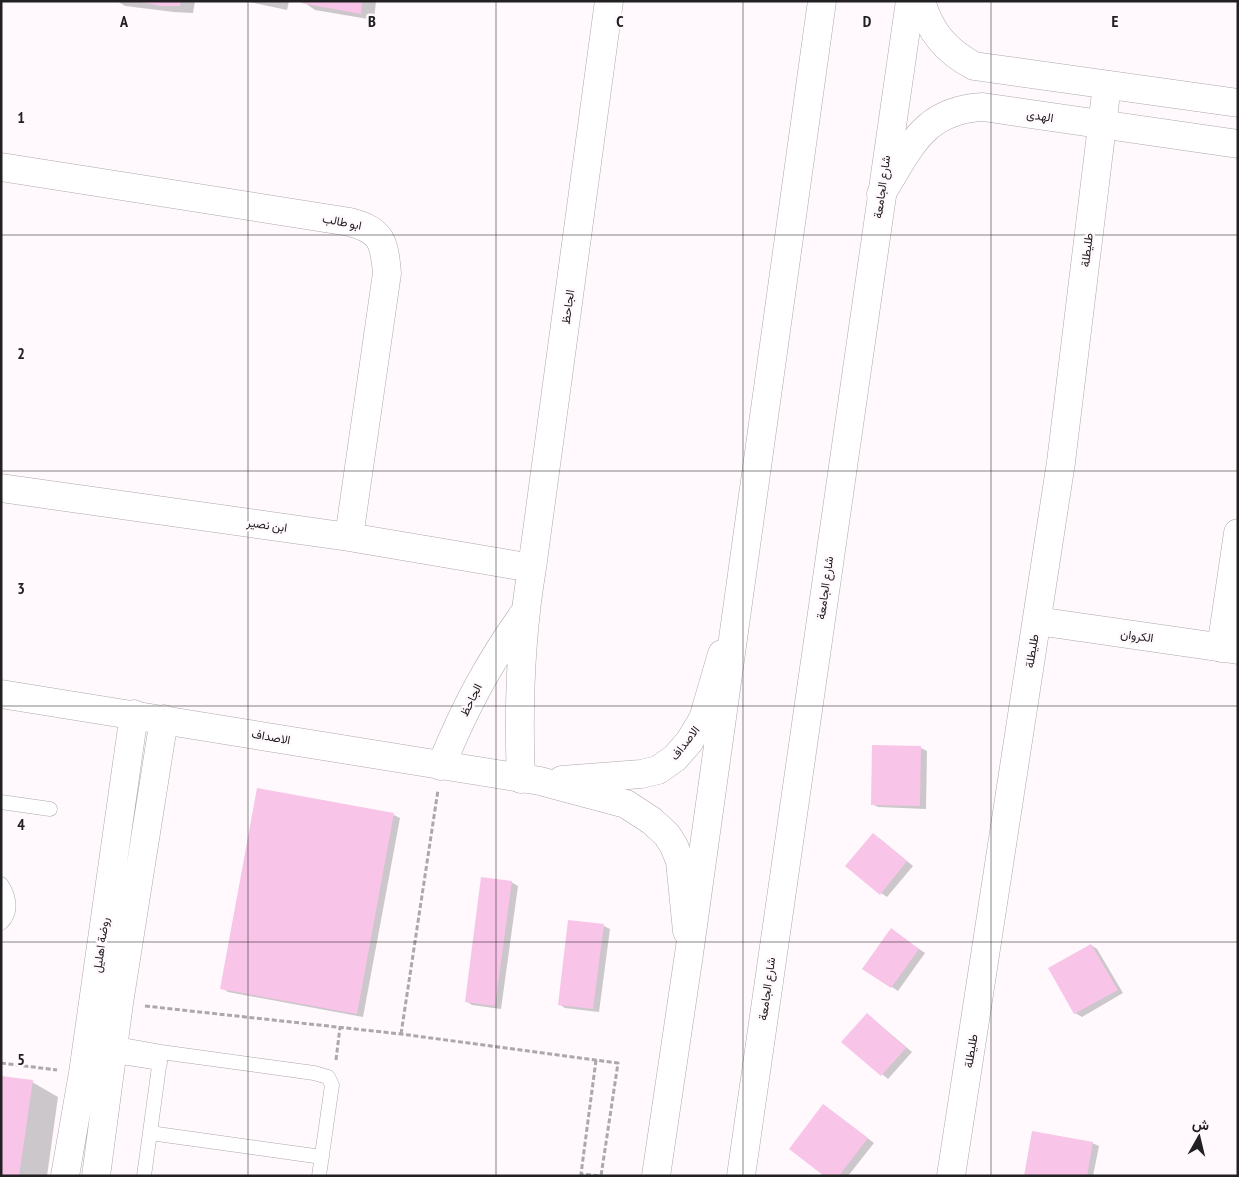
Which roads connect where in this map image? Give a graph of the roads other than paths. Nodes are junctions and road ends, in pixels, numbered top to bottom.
1 (609, 1) edge
2 (822, 1) edge
3 (910, 1) edge
4 (921, 1) edge
5 (1107, 84) junction
6 (1238, 103) edge
7 (1102, 125) junction
8 (1238, 144) edge
9 (1, 167) edge
10 (881, 194) junction
11 (1, 488) edge
12 (1238, 532) edge
13 (349, 537) junction
14 (532, 568) junction
15 (739, 597) junction
16 (525, 612) junction
17 (1037, 621) junction
18 (1230, 649) edge
19 (1, 694) edge
20 (134, 714) junction
21 (164, 720) junction
22 (441, 766) junction
23 (530, 780) junction
24 (1, 802) edge
25 (50, 809) dead end
26 (1, 884) edge
27 (123, 891) junction
28 (1, 923) edge
29 (689, 954) junction
30 (96, 1053) junction
31 (160, 1058) junction
32 (150, 1133) junction
33 (322, 1157) junction
34 (65, 1176) edge
35 (96, 1176) edge
36 (144, 1176) edge
37 (319, 1176) edge
38 (656, 1176) edge
39 (741, 1176) edge
40 (952, 1176) edge

1 - 14 street, الجاحظ
2 - 15 street
3 - 10 street, شارع الجامعة
4 - 5 street
5 - 6 street
5 - 7 street, طليطلة
7 - 8 street, الهدى
7 - 10 street, الهدى
7 - 17 street, طليطلة
9 - 13 street, ابو طالب
10 - 39 street, شارع الجامعة
11 - 13 street, ابن نصير
12 - 18 street
13 - 14 street, ابن نصير
14 - 16 street, الجاحظ
15 - 23 street, الاصداف
15 - 29 street
16 - 22 street, الجاحظ
16 - 23 street, الجاحظ
17 - 18 street, الكروان
17 - 40 street, طليطلة
19 - 20 street, الاصداف
20 - 21 street, الاصداف
20 - 27 street, روضة اهليل
21 - 22 street, الاصداف
21 - 27 street
22 - 23 street, الاصداف
23 - 29 street, الاصداف
24 - 25 lane
26 - 28 lane
27 - 30 street, روضة اهليل
27 - 30 street
29 - 38 street
30 - 31 lane
30 - 34 street, روضة اهليل
30 - 35 street
31 - 32 lane
31 - 33 lane
32 - 33 lane
32 - 36 lane
33 - 37 lane

